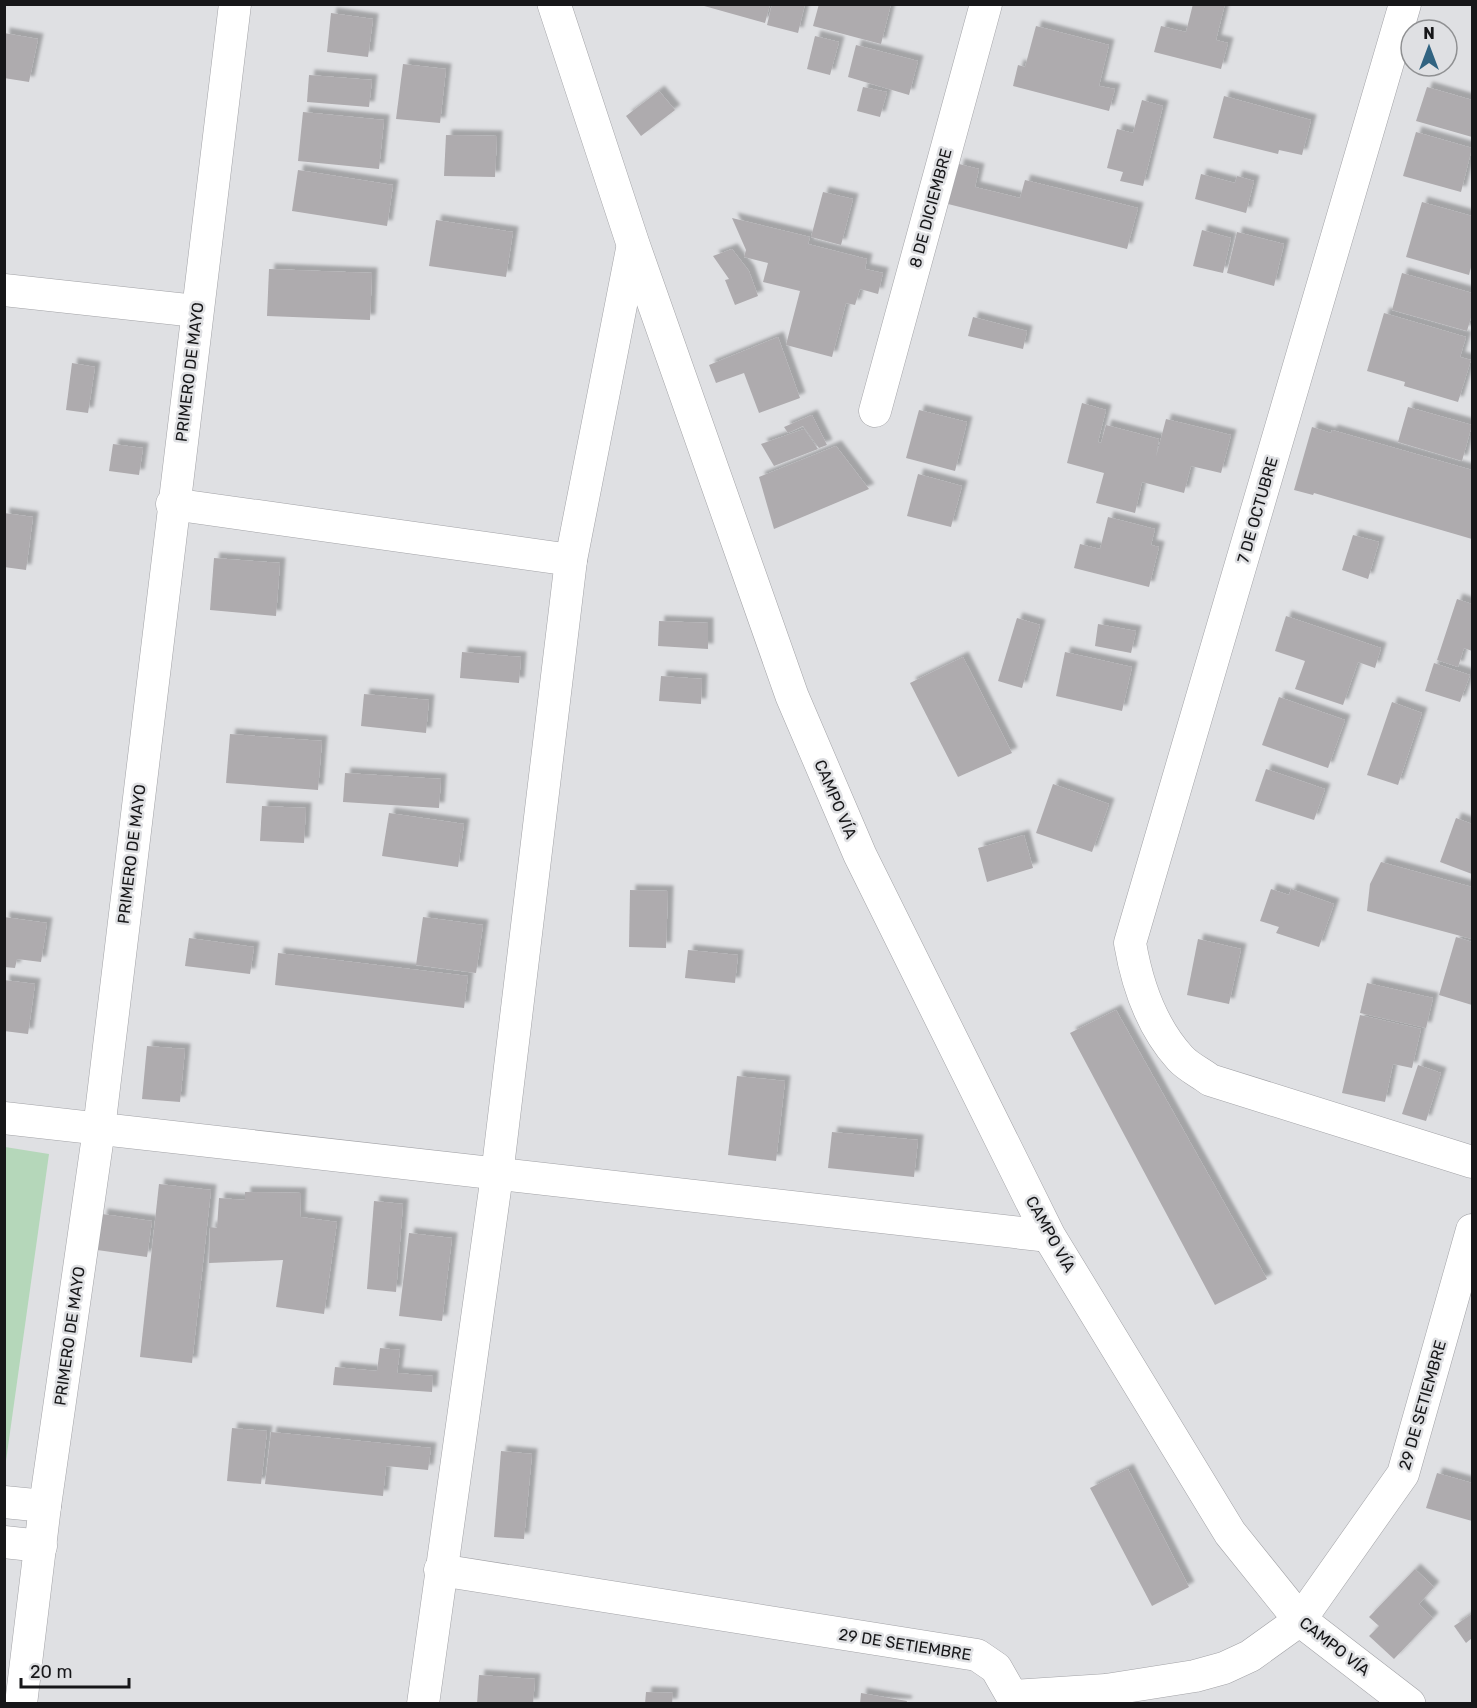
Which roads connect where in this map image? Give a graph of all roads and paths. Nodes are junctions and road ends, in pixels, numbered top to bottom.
1 (235, 4) edge
2 (554, 4) edge
3 (986, 4) edge
4 (1405, 4) edge
5 (633, 243) junction
6 (4, 290) edge
7 (196, 311) junction
8 (875, 411) dead end
9 (172, 504) junction
10 (571, 560) junction
11 (4, 1118) edge
12 (99, 1129) junction
13 (1473, 1162) edge
14 (497, 1175) junction
15 (1473, 1230) edge
16 (1049, 1236) junction
17 (4, 1502) edge
18 (45, 1506) junction
19 (4, 1542) edge
20 (41, 1546) junction
21 (440, 1570) junction
22 (1300, 1620) junction
23 (1011, 1700) edge
24 (21, 1704) edge
25 (423, 1704) edge
26 (1410, 1704) edge

1 - 7 street, PRIMERO DE MAYO
2 - 5 street, CAMPO VÍA
3 - 8 street, 8 DE DICIEMBRE
4 - 13 street, 7 DE OCTUBRE
5 - 10 street
5 - 16 street, CAMPO VÍA
6 - 7 street
7 - 9 street, PRIMERO DE MAYO
9 - 10 street
9 - 12 street, PRIMERO DE MAYO
10 - 14 street
11 - 12 street
12 - 14 street
12 - 18 street, PRIMERO DE MAYO
14 - 16 street
14 - 21 street
15 - 22 street, 29 DE SETIEMBRE
16 - 22 street, CAMPO VÍA
17 - 18 street
18 - 20 street, PRIMERO DE MAYO
19 - 20 street
20 - 24 street, PRIMERO DE MAYO
21 - 23 street, 29 DE SETIEMBRE
21 - 25 street
22 - 23 street, 29 DE SETIEMBRE
22 - 26 street, CAMPO VÍA

